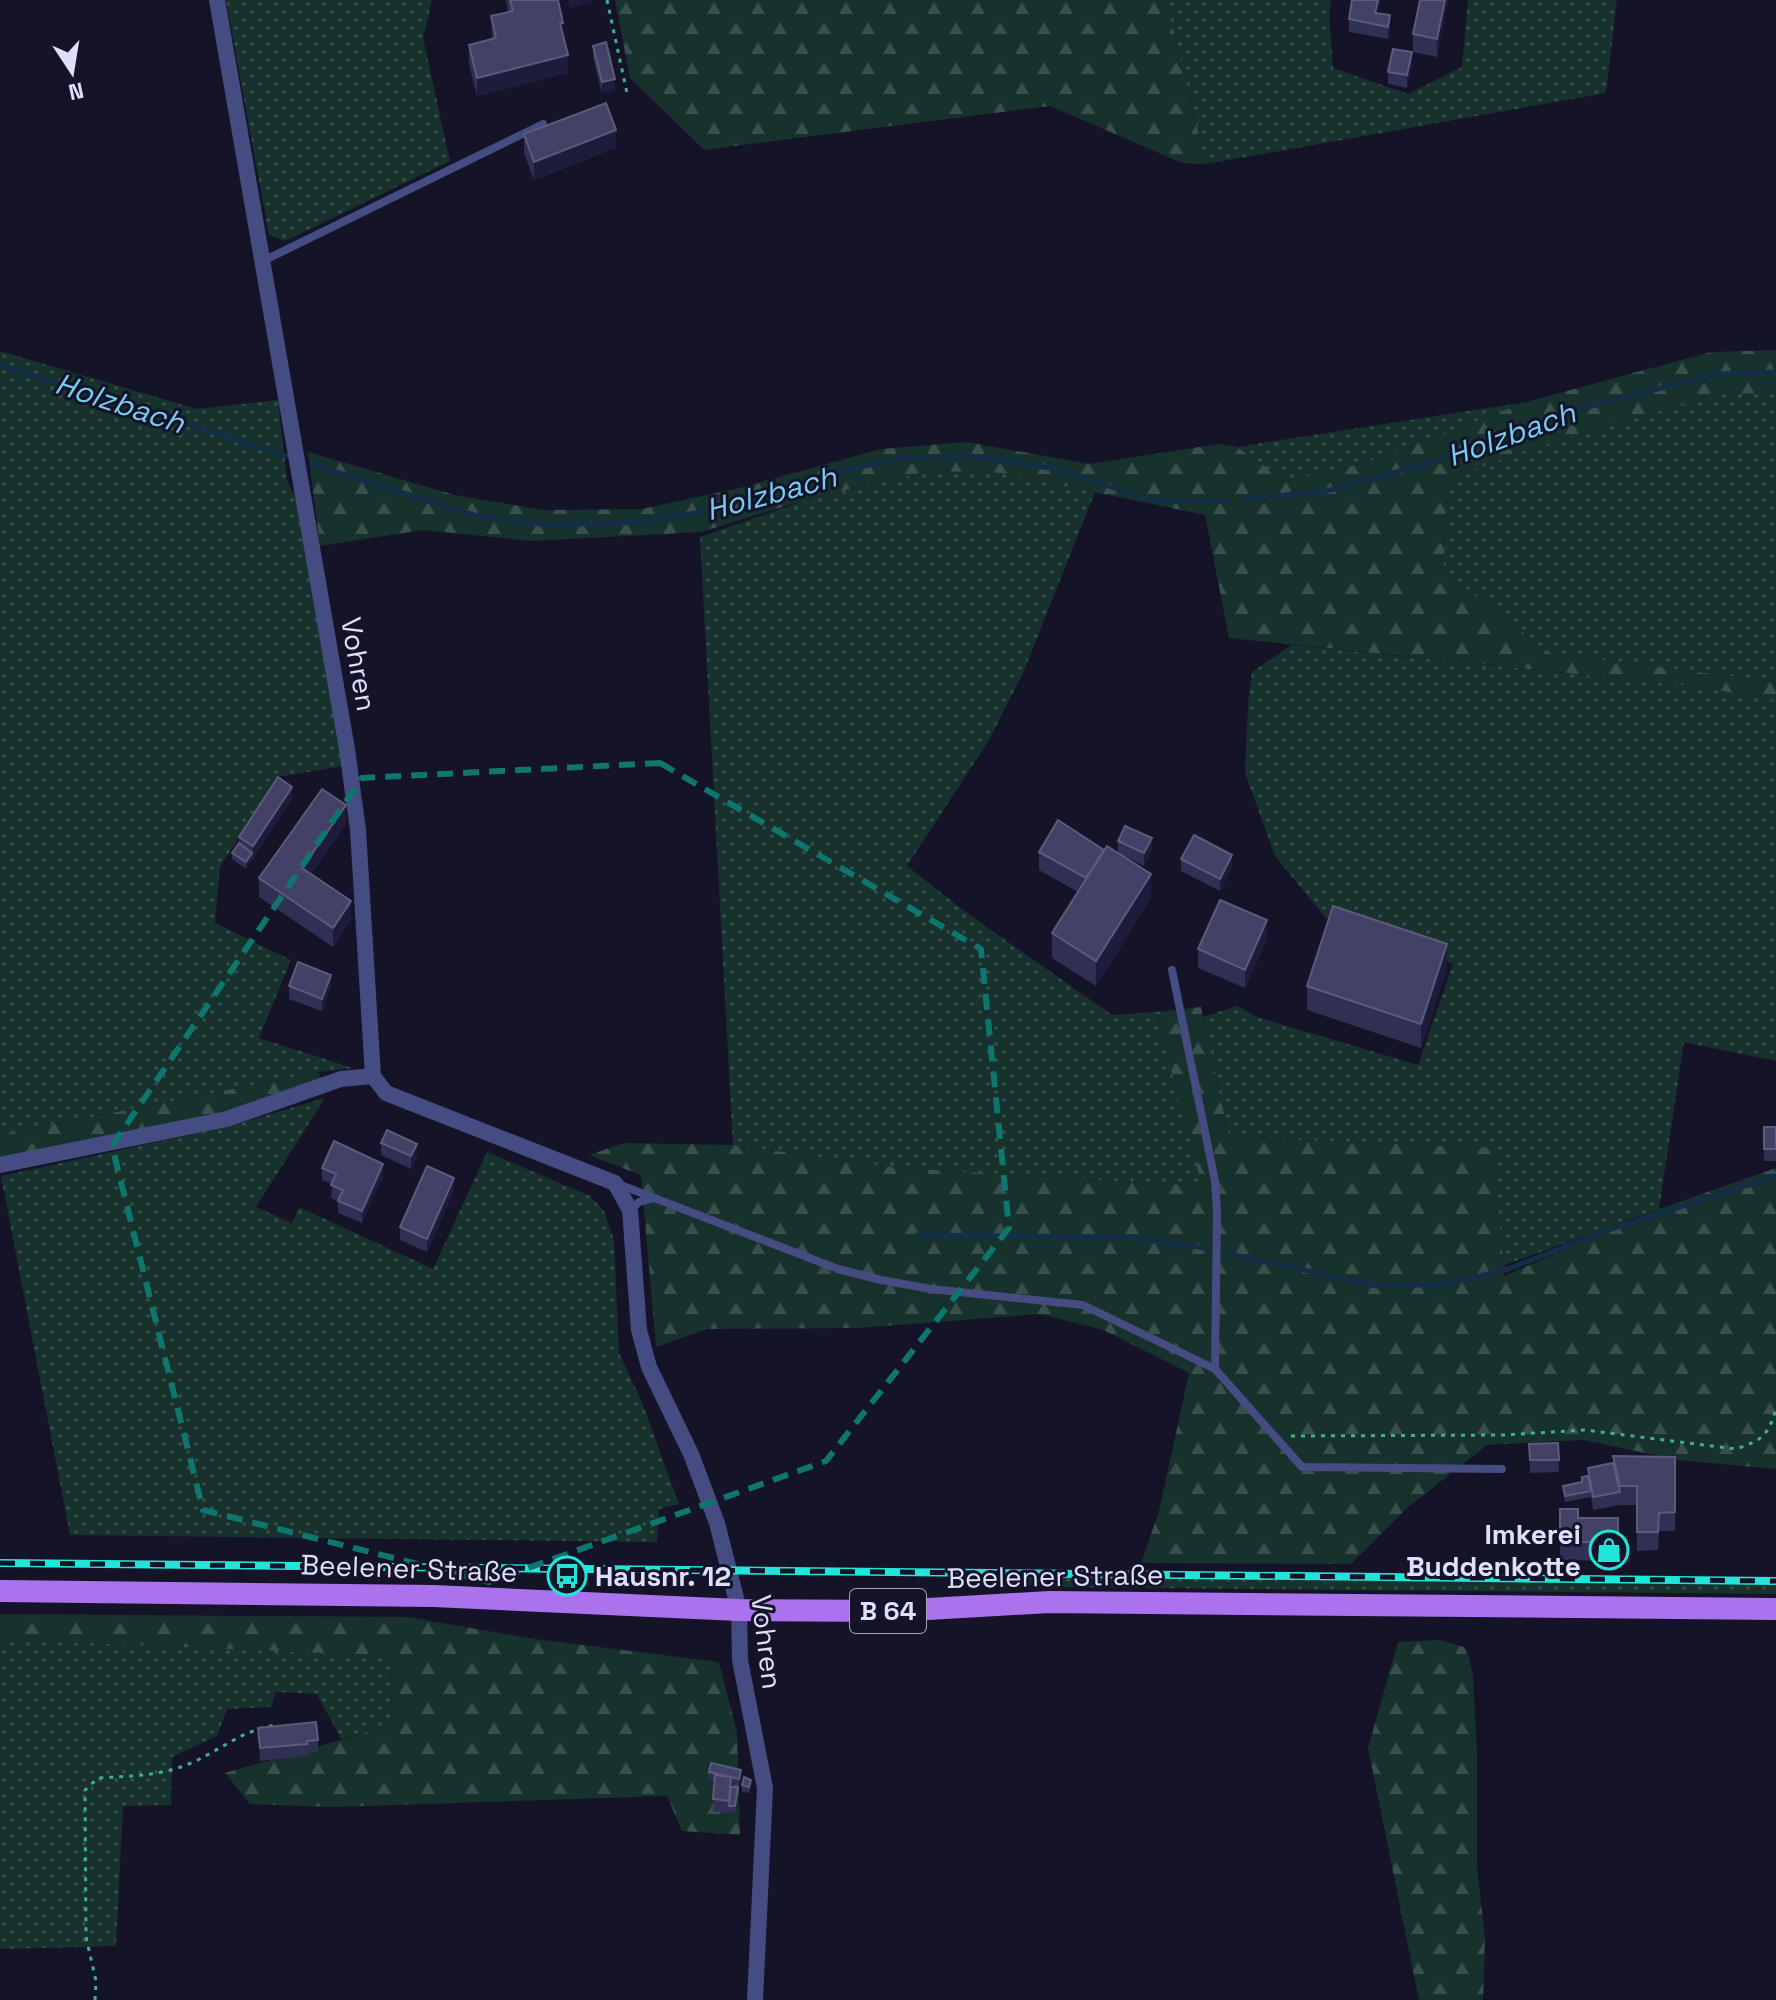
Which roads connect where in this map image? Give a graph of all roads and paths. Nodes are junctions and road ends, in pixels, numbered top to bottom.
1 (217, 0) edge
2 (607, 0) edge
3 (627, 93) dead end
4 (543, 124) edge
5 (263, 261) junction
6 (1172, 970) dead end
7 (373, 1076) junction
8 (0, 1165) edge
9 (615, 1183) junction
10 (654, 1198) junction
11 (630, 1210) junction
12 (1215, 1369) junction
13 (1776, 1409) edge
14 (1275, 1436) junction
15 (1502, 1469) dead end
16 (0, 1591) edge
17 (1776, 1609) edge
18 (739, 1610) junction
19 (278, 1725) edge
20 (95, 2000) edge
21 (755, 2000) edge

1 - 5 street, Vohren
2 - 3 path
4 - 5 lane
5 - 7 street, Vohren
6 - 12 lane
7 - 8 street
7 - 9 street
9 - 10 lane
9 - 11 street, Vohren
10 - 11 lane
10 - 12 lane
11 - 18 street, Vohren
12 - 14 lane
13 - 14 path
14 - 15 lane
16 - 18 main road, Beelener Straße / B 64
17 - 18 main road, Beelener Straße / B 64
18 - 21 street, Vohren
19 - 20 path

